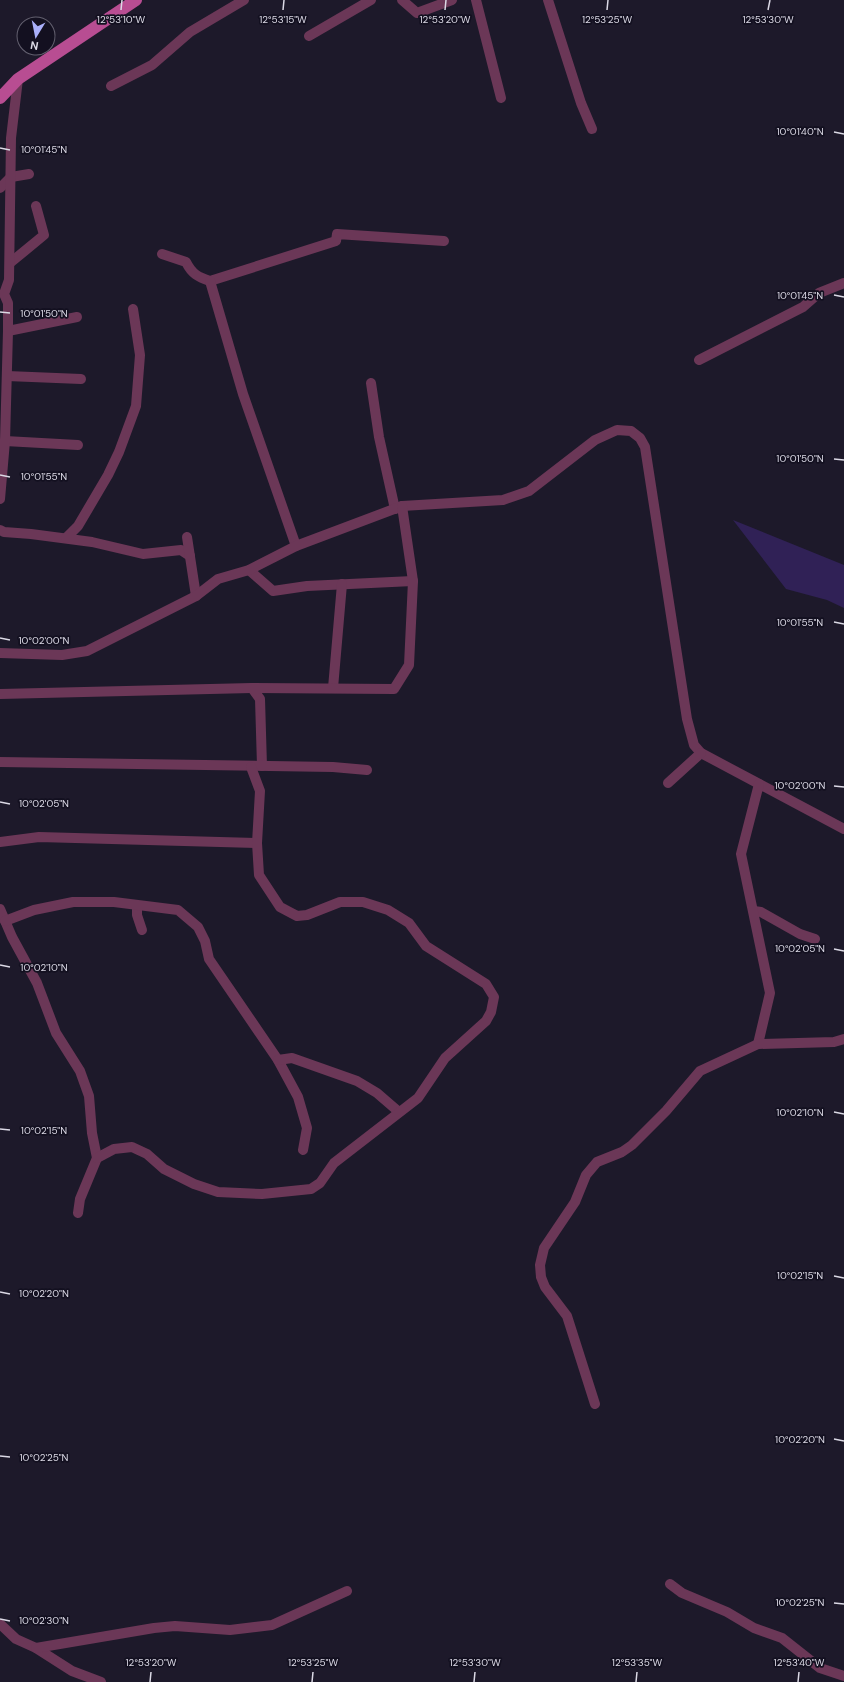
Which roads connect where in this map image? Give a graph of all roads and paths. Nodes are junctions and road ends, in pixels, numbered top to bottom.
1 (136, 0) edge
2 (244, 0) edge
3 (371, 0) edge
4 (402, 0) edge
5 (452, 0) edge
6 (476, 0) edge
7 (548, 0) edge
8 (309, 36) dead end
9 (18, 79) junction
10 (111, 86) dead end
11 (0, 98) edge
12 (501, 98) dead end
13 (592, 129) dead end
14 (29, 174) dead end
15 (11, 177) junction
16 (0, 188) edge
17 (36, 206) dead end
18 (444, 241) dead end
19 (162, 254) dead end
20 (10, 263) junction
21 (210, 281) junction
22 (844, 283) edge
23 (2, 295) edge
24 (133, 309) dead end
25 (77, 317) dead end
26 (8, 331) junction
27 (699, 360) dead end
28 (7, 376) junction
29 (82, 379) dead end
30 (371, 383) dead end
31 (3, 402) edge
32 (3, 444) edge
33 (78, 445) dead end
34 (0, 499) edge
35 (399, 508) junction
36 (0, 530) edge
37 (187, 537) dead end
38 (66, 538) junction
39 (296, 546) junction
40 (190, 556) junction
41 (249, 570) junction
42 (413, 581) junction
43 (342, 584) junction
44 (196, 596) junction
45 (0, 653) edge
46 (252, 688) junction
47 (333, 688) junction
48 (0, 694) edge
49 (700, 753) junction
50 (0, 762) edge
51 (262, 766) junction
52 (251, 767) junction
53 (367, 770) dead end
54 (668, 784) dead end
55 (759, 784) junction
56 (844, 829) edge
57 (0, 842) edge
58 (257, 843) junction
59 (137, 906) junction
60 (0, 909) edge
61 (754, 911) junction
62 (5, 921) junction
63 (142, 930) dead end
64 (815, 939) dead end
65 (844, 1039) edge
66 (758, 1044) junction
67 (278, 1060) junction
68 (399, 1112) junction
69 (303, 1150) dead end
70 (97, 1158) junction
71 (78, 1213) dead end
72 (595, 1404) dead end
73 (670, 1584) dead end
74 (347, 1591) dead end
75 (0, 1624) edge
76 (36, 1648) junction
77 (844, 1676) edge
78 (101, 1682) edge

1 - 9 main road
2 - 10 street
3 - 8 street
4 - 5 street
6 - 12 street
7 - 13 street
9 - 11 main road
9 - 15 street
14 - 15 street
15 - 16 street
15 - 20 street
17 - 20 street
18 - 21 street
19 - 21 street
20 - 23 street
21 - 39 street
22 - 27 street
23 - 26 street
24 - 38 street
25 - 26 street
26 - 28 street
28 - 29 street
28 - 31 street
30 - 35 street
31 - 32 street
32 - 33 street
32 - 34 street
35 - 39 street
35 - 42 street
35 - 49 street
36 - 38 street
37 - 40 street
38 - 40 street
39 - 41 street
40 - 44 street
41 - 43 street
41 - 44 street
42 - 43 street
42 - 47 street
43 - 47 street
44 - 45 street
46 - 47 street
46 - 48 street
46 - 51 street
49 - 54 street
49 - 55 street
50 - 52 street
51 - 52 street
51 - 53 street
52 - 58 street
55 - 56 street
55 - 61 street
57 - 58 street
58 - 68 street
59 - 62 street
59 - 63 street
59 - 67 street
60 - 62 street
61 - 64 street
61 - 66 street
62 - 70 street
65 - 66 street
66 - 72 street
67 - 68 street
67 - 69 street
68 - 70 street
70 - 71 street
73 - 77 street
74 - 76 street
75 - 76 street
76 - 78 street

